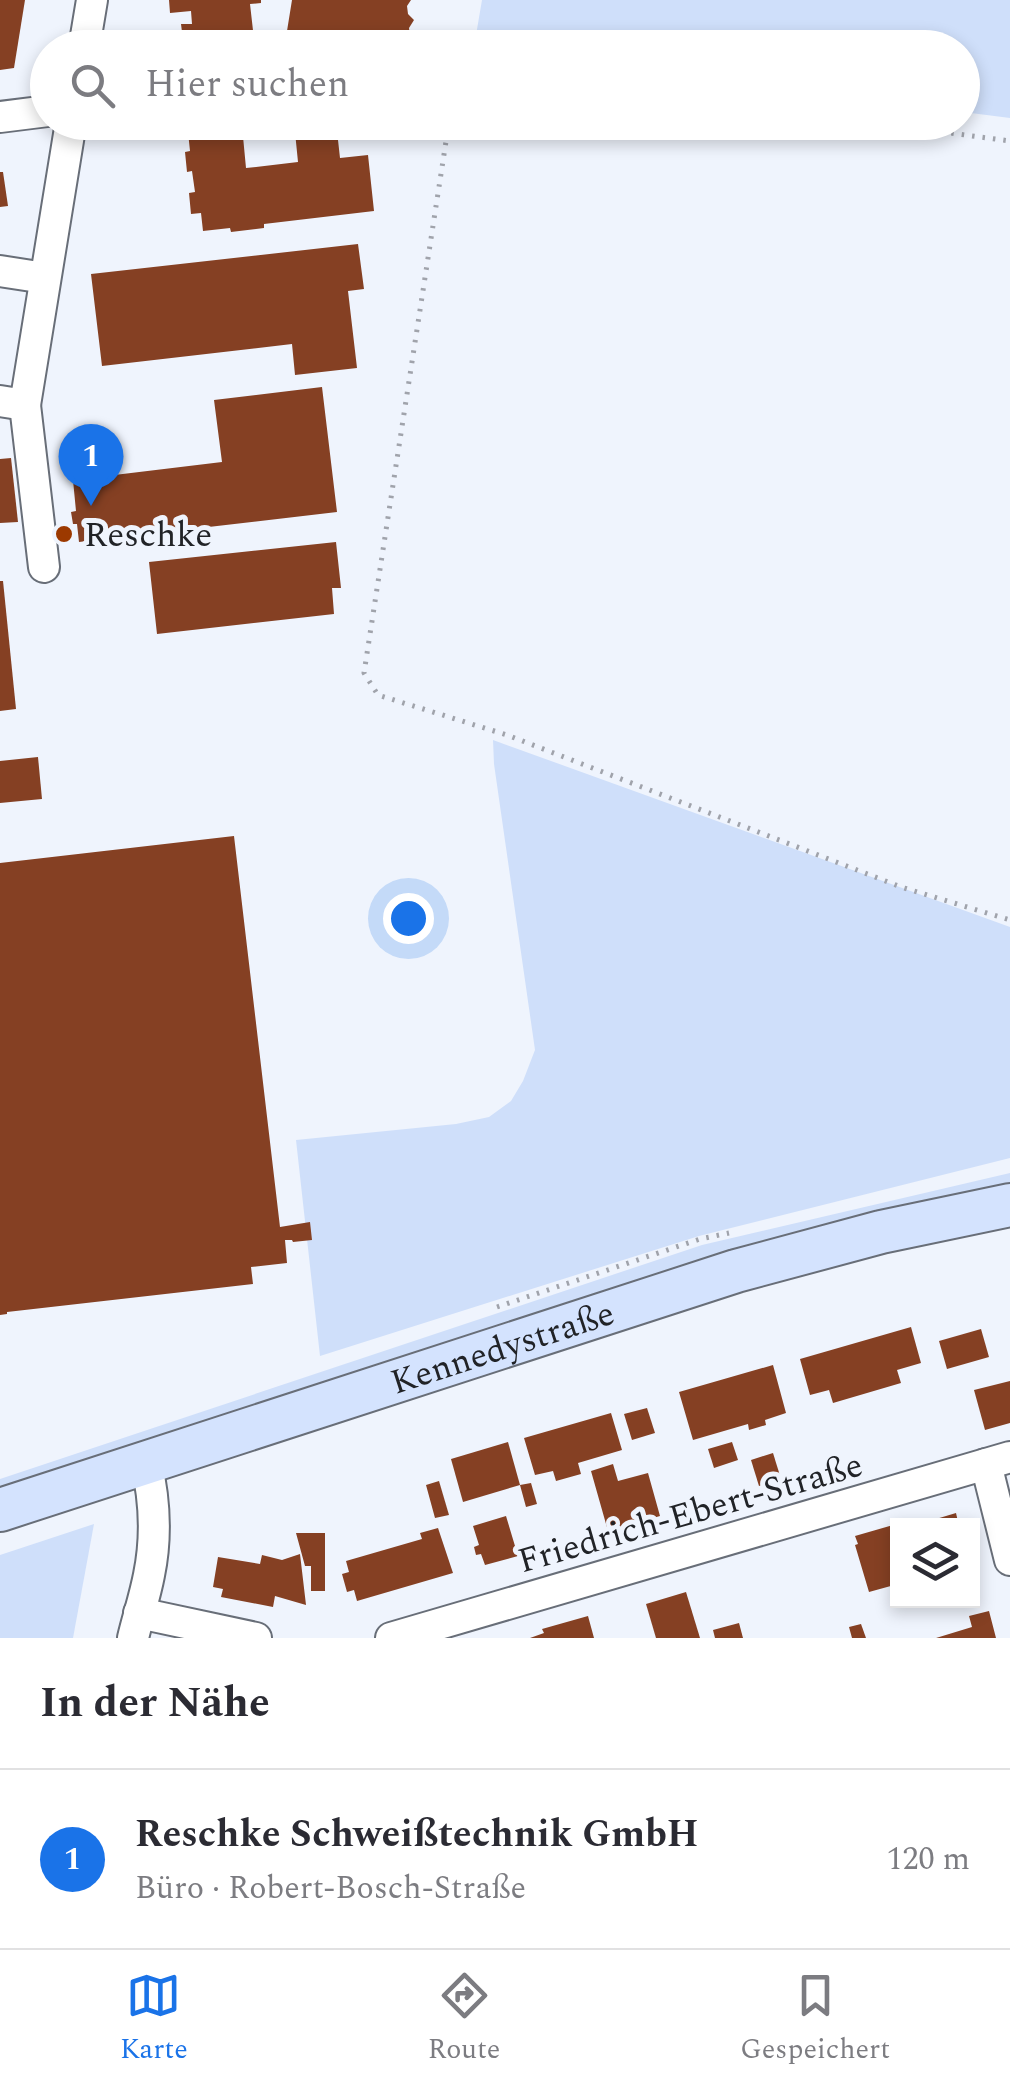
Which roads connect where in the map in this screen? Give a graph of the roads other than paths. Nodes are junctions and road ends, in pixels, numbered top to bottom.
1 (92, 0) edge
2 (87, 30) edge
3 (30, 113) edge
4 (0, 117) edge
5 (68, 140) edge
6 (0, 271) edge
7 (45, 278) junction
8 (12, 403) edge
9 (44, 567) dead end
10 (1010, 1205) edge
11 (998, 1460) edge
12 (146, 1462) junction
13 (0, 1510) edge
14 (1010, 1560) edge
15 (136, 1626) edge
16 (256, 1638) edge
17 (391, 1638) edge

1 - 2 street
3 - 4 street
5 - 7 street
6 - 7 street
7 - 8 street
8 - 9 street
10 - 12 main road, Kennedystraße
11 - 14 street
11 - 17 street, Friedrich-Ebert-Straße
12 - 13 main road, Kennedystraße
12 - 15 street
15 - 16 street

